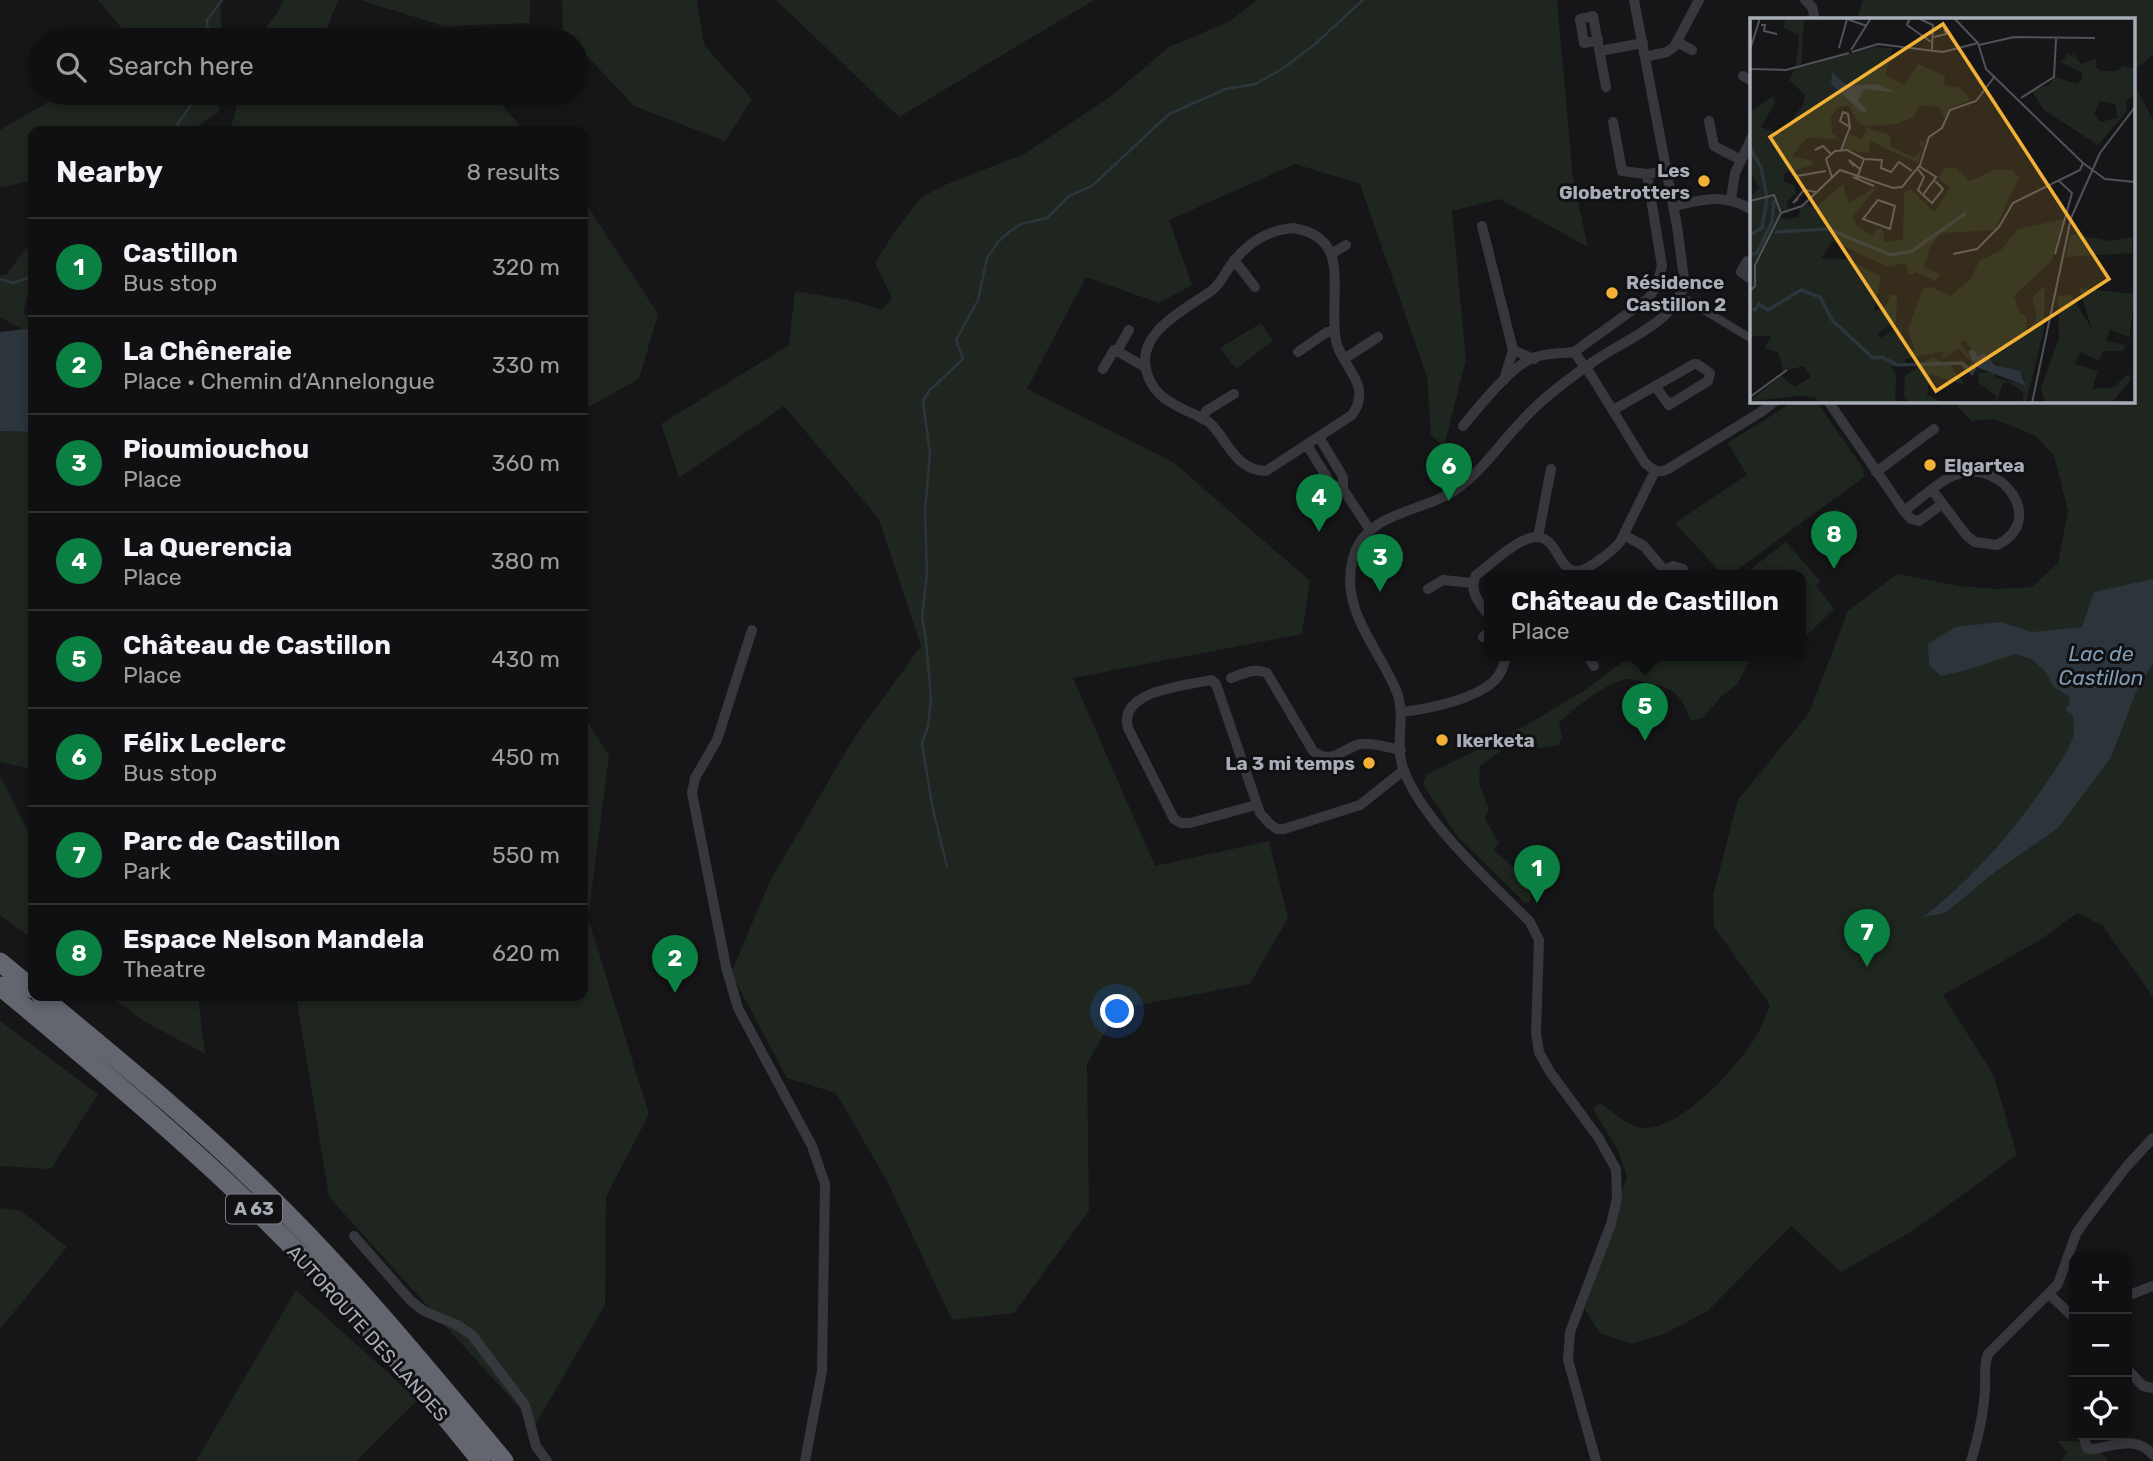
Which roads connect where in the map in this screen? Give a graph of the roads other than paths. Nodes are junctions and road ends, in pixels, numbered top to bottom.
1 (1634, 0) edge
2 (1699, 0) edge
3 (1805, 0) edge
4 (1815, 18) edge
5 (1677, 42) junction
6 (1643, 43) junction
7 (1692, 50) dead end
8 (1645, 57) junction
9 (1606, 87) dead end
10 (1709, 121) dead end
11 (1613, 122) dead end
12 (1750, 141) edge
13 (1741, 160) junction
14 (1667, 171) junction
15 (1647, 174) junction
16 (1731, 199) junction
17 (1674, 206) junction
18 (1750, 209) edge
19 (1482, 226) dead end
20 (1346, 245) dead end
21 (1331, 254) junction
22 (1234, 260) junction
23 (1747, 261) dead end
24 (1750, 279) edge
25 (1255, 287) dead end
26 (1687, 300) dead end
27 (1129, 330) dead end
28 (1335, 332) junction
29 (1378, 337) dead end
30 (1750, 338) edge
31 (1513, 350) junction
32 (1117, 351) junction
33 (1298, 352) dead end
34 (1574, 352) junction
35 (1344, 359) junction
36 (1534, 359) junction
37 (1145, 367) junction
38 (1586, 368) junction
39 (1103, 369) dead end
40 (1504, 382) junction
41 (1655, 386) junction
42 (1234, 394) dead end
43 (1773, 402) edge
44 (1829, 402) edge
45 (1613, 410) junction
46 (1203, 419) junction
47 (1462, 426) dead end
48 (1934, 429) dead end
49 (1320, 437) junction
50 (1307, 445) junction
51 (1333, 463) junction
52 (1551, 468) dead end
53 (1323, 470) junction
54 (1655, 471) junction
55 (1876, 472) junction
56 (1343, 489) junction
57 (1932, 491) junction
58 (1942, 504) junction
59 (1904, 511) junction
60 (1370, 530) junction
61 (1624, 535) junction
62 (1538, 537) junction
63 (1683, 569) dead end
64 (1570, 570) edge
65 (1585, 570) edge
66 (1472, 583) junction
67 (1428, 589) dead end
68 (1484, 610) edge
69 (752, 630) dead end
70 (1505, 661) edge
71 (1591, 661) edge
72 (1594, 666) dead end
73 (1231, 678) dead end
74 (1402, 712) junction
75 (1401, 750) junction
76 (1404, 770) junction
77 (1256, 804) junction
78 (0, 962) edge
79 (28, 985) edge
80 (0, 986) edge
81 (47, 1001) edge
82 (2153, 1138) edge
83 (354, 1236) dead end
84 (2153, 1286) edge
85 (2049, 1294) junction
86 (2132, 1294) edge
87 (2070, 1314) edge
88 (2132, 1374) edge
89 (2153, 1388) edge
90 (2085, 1440) edge
91 (2153, 1455) edge
92 (481, 1461) edge
93 (504, 1461) edge
94 (547, 1461) edge
95 (805, 1461) edge
96 (1595, 1461) edge
97 (1971, 1461) edge

1 - 6 street
2 - 5 street
3 - 4 street
5 - 7 street
5 - 8 street
6 - 8 street
6 - 9 street
8 - 14 street
10 - 13 street
11 - 15 street
12 - 13 street
13 - 16 street
14 - 15 street
14 - 17 street
15 - 34 street
16 - 17 street
16 - 18 street
17 - 38 street
19 - 31 street
20 - 21 street
21 - 22 street
21 - 28 street
22 - 25 street
22 - 37 street
23 - 24 street
26 - 30 street
27 - 32 street
28 - 33 street
28 - 35 street
29 - 35 street
31 - 36 street
31 - 40 street
32 - 37 street
32 - 39 street
34 - 36 street
34 - 38 street
35 - 49 street
36 - 40 street
37 - 46 street
38 - 45 street
38 - 60 street
40 - 47 street
41 - 41 street
41 - 45 street
42 - 46 street
43 - 54 street
44 - 55 street
45 - 54 street
46 - 50 street
48 - 55 street
49 - 50 street
49 - 51 street
50 - 53 street
51 - 53 street
51 - 56 street
52 - 62 street
53 - 56 street
54 - 61 street
55 - 59 street
56 - 60 street
57 - 58 street
57 - 58 street
57 - 59 street
58 - 59 street
60 - 74 street
61 - 63 street
61 - 65 street
62 - 64 street
62 - 66 street
66 - 67 street
66 - 68 street
69 - 95 street
70 - 74 street
71 - 72 street
73 - 75 street
74 - 75 street
75 - 76 street
76 - 77 street
76 - 96 street
77 - 77 street
78 - 79 highway
80 - 92 highway, AUTOROUTE DES LANDES / A 63
81 - 93 highway, AUTOROUTE DES LANDES / A 63
82 - 85 street
83 - 94 street
84 - 86 street
85 - 87 street
85 - 97 street
88 - 89 street
90 - 91 street

